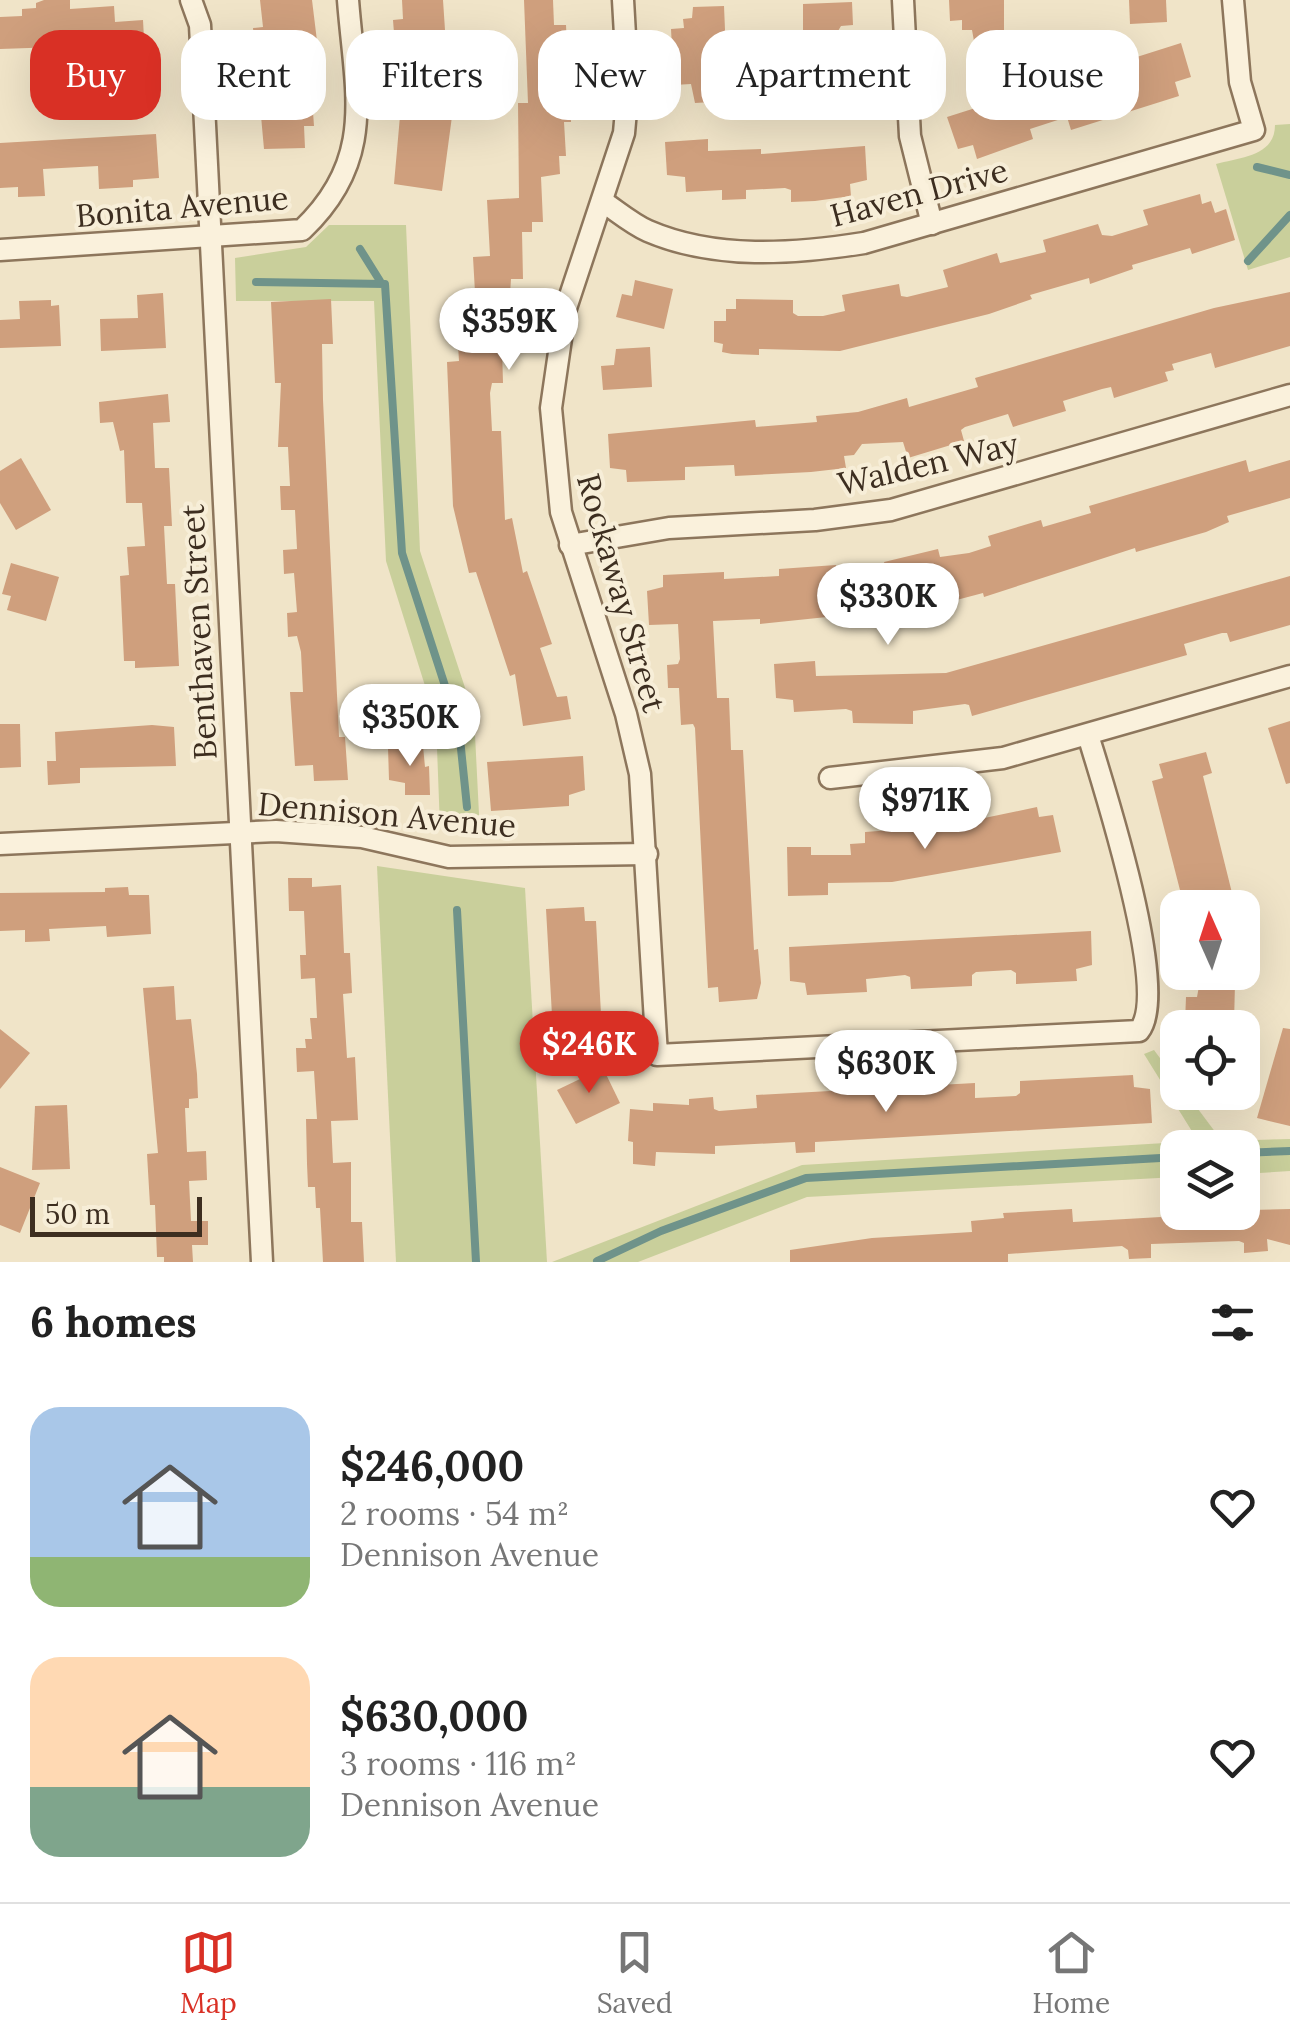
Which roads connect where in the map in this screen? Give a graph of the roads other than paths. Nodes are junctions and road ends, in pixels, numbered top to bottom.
1 (191, 0) edge
2 (348, 0) edge
3 (624, 0) edge
4 (903, 0) edge
5 (1233, 0) edge
6 (602, 201) junction
7 (932, 224) junction
8 (210, 239) junction
9 (0, 250) edge
10 (1290, 395) edge
11 (570, 545) junction
12 (1290, 676) edge
13 (1088, 735) junction
14 (830, 778) dead end
15 (239, 833) junction
16 (0, 844) edge
17 (648, 854) junction
18 (262, 1262) edge

1 - 8 street, Benthaven Street
2 - 8 street, Bonita Avenue
3 - 6 street, Rockaway Street
4 - 7 street
5 - 7 street, Haven Drive
6 - 7 street, Haven Drive
6 - 11 street, Rockaway Street
8 - 9 street, Bonita Avenue
8 - 15 street, Benthaven Street
10 - 11 street, Walden Way
11 - 17 street, Rockaway Street
12 - 13 street
13 - 14 street
13 - 17 street
15 - 16 street, Dennison Avenue
15 - 17 street, Dennison Avenue
15 - 18 street, Benthaven Street

